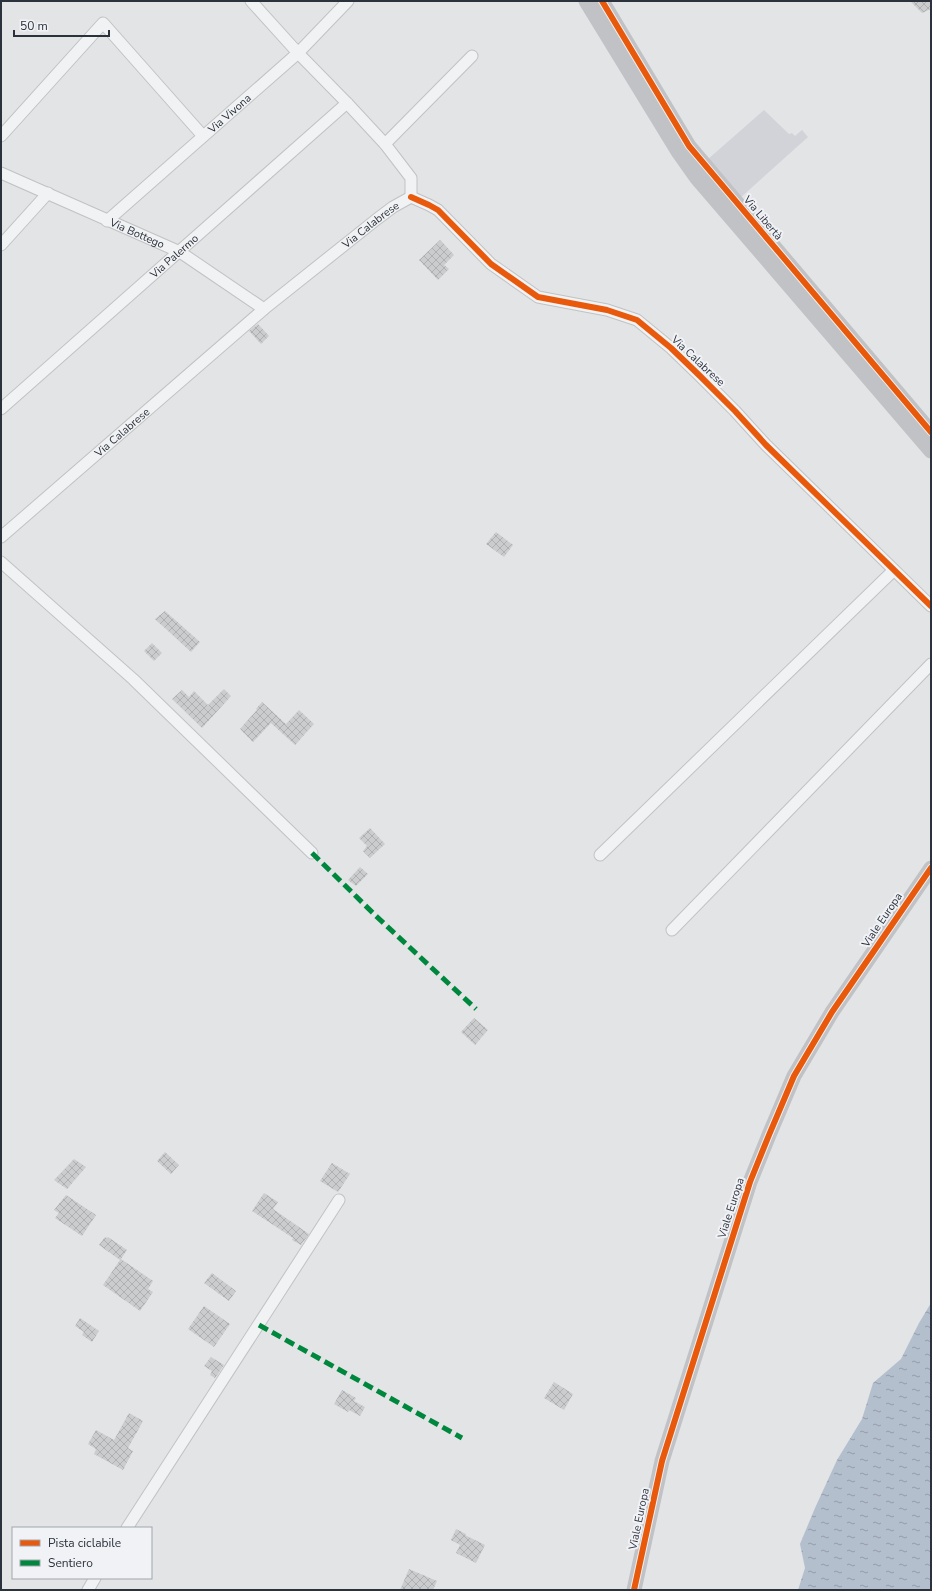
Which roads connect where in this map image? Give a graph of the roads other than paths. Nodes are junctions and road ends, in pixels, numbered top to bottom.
1 (251, 1) edge
2 (348, 1) edge
3 (586, 1) edge
4 (602, 1) edge
5 (298, 53) junction
6 (472, 56) dead end
7 (348, 102) junction
8 (1, 136) edge
9 (203, 136) junction
10 (385, 144) junction
11 (1, 173) edge
12 (702, 173) junction
13 (48, 193) junction
14 (411, 197) junction
15 (107, 221) junction
16 (1, 245) edge
17 (180, 252) junction
18 (264, 309) junction
19 (878, 378) junction
20 (1, 409) edge
21 (931, 432) edge
22 (931, 451) edge
23 (1, 537) edge
24 (1, 562) edge
25 (894, 570) junction
26 (931, 606) edge
27 (931, 664) edge
28 (312, 853) dead end
29 (600, 855) dead end
30 (931, 868) edge
31 (672, 930) dead end
32 (339, 1200) dead end
33 (127, 1527) edge
34 (94, 1579) edge
35 (88, 1590) edge
36 (634, 1590) edge

1 - 5 street
2 - 5 street, Via Vivona
3 - 12 street
4 - 12 street
5 - 7 street
5 - 9 street, Via Vivona
6 - 10 street
7 - 10 street
7 - 17 street, Via Palermo
8 - 9 street
9 - 15 street, Via Vivona
10 - 14 street
11 - 13 street, Via Bottego
12 - 19 street
13 - 15 street, Via Bottego
13 - 16 street
14 - 18 street, Via Calabrese
14 - 25 street, Via Calabrese
15 - 17 street, Via Bottego
17 - 18 street, Via Bottego
17 - 20 street, Via Palermo
18 - 23 street, Via Calabrese
19 - 21 street
19 - 22 street
24 - 28 street
25 - 26 street, Via Calabrese
25 - 29 street
27 - 31 street
30 - 36 street, Viale Europa
32 - 33 street
34 - 35 street

